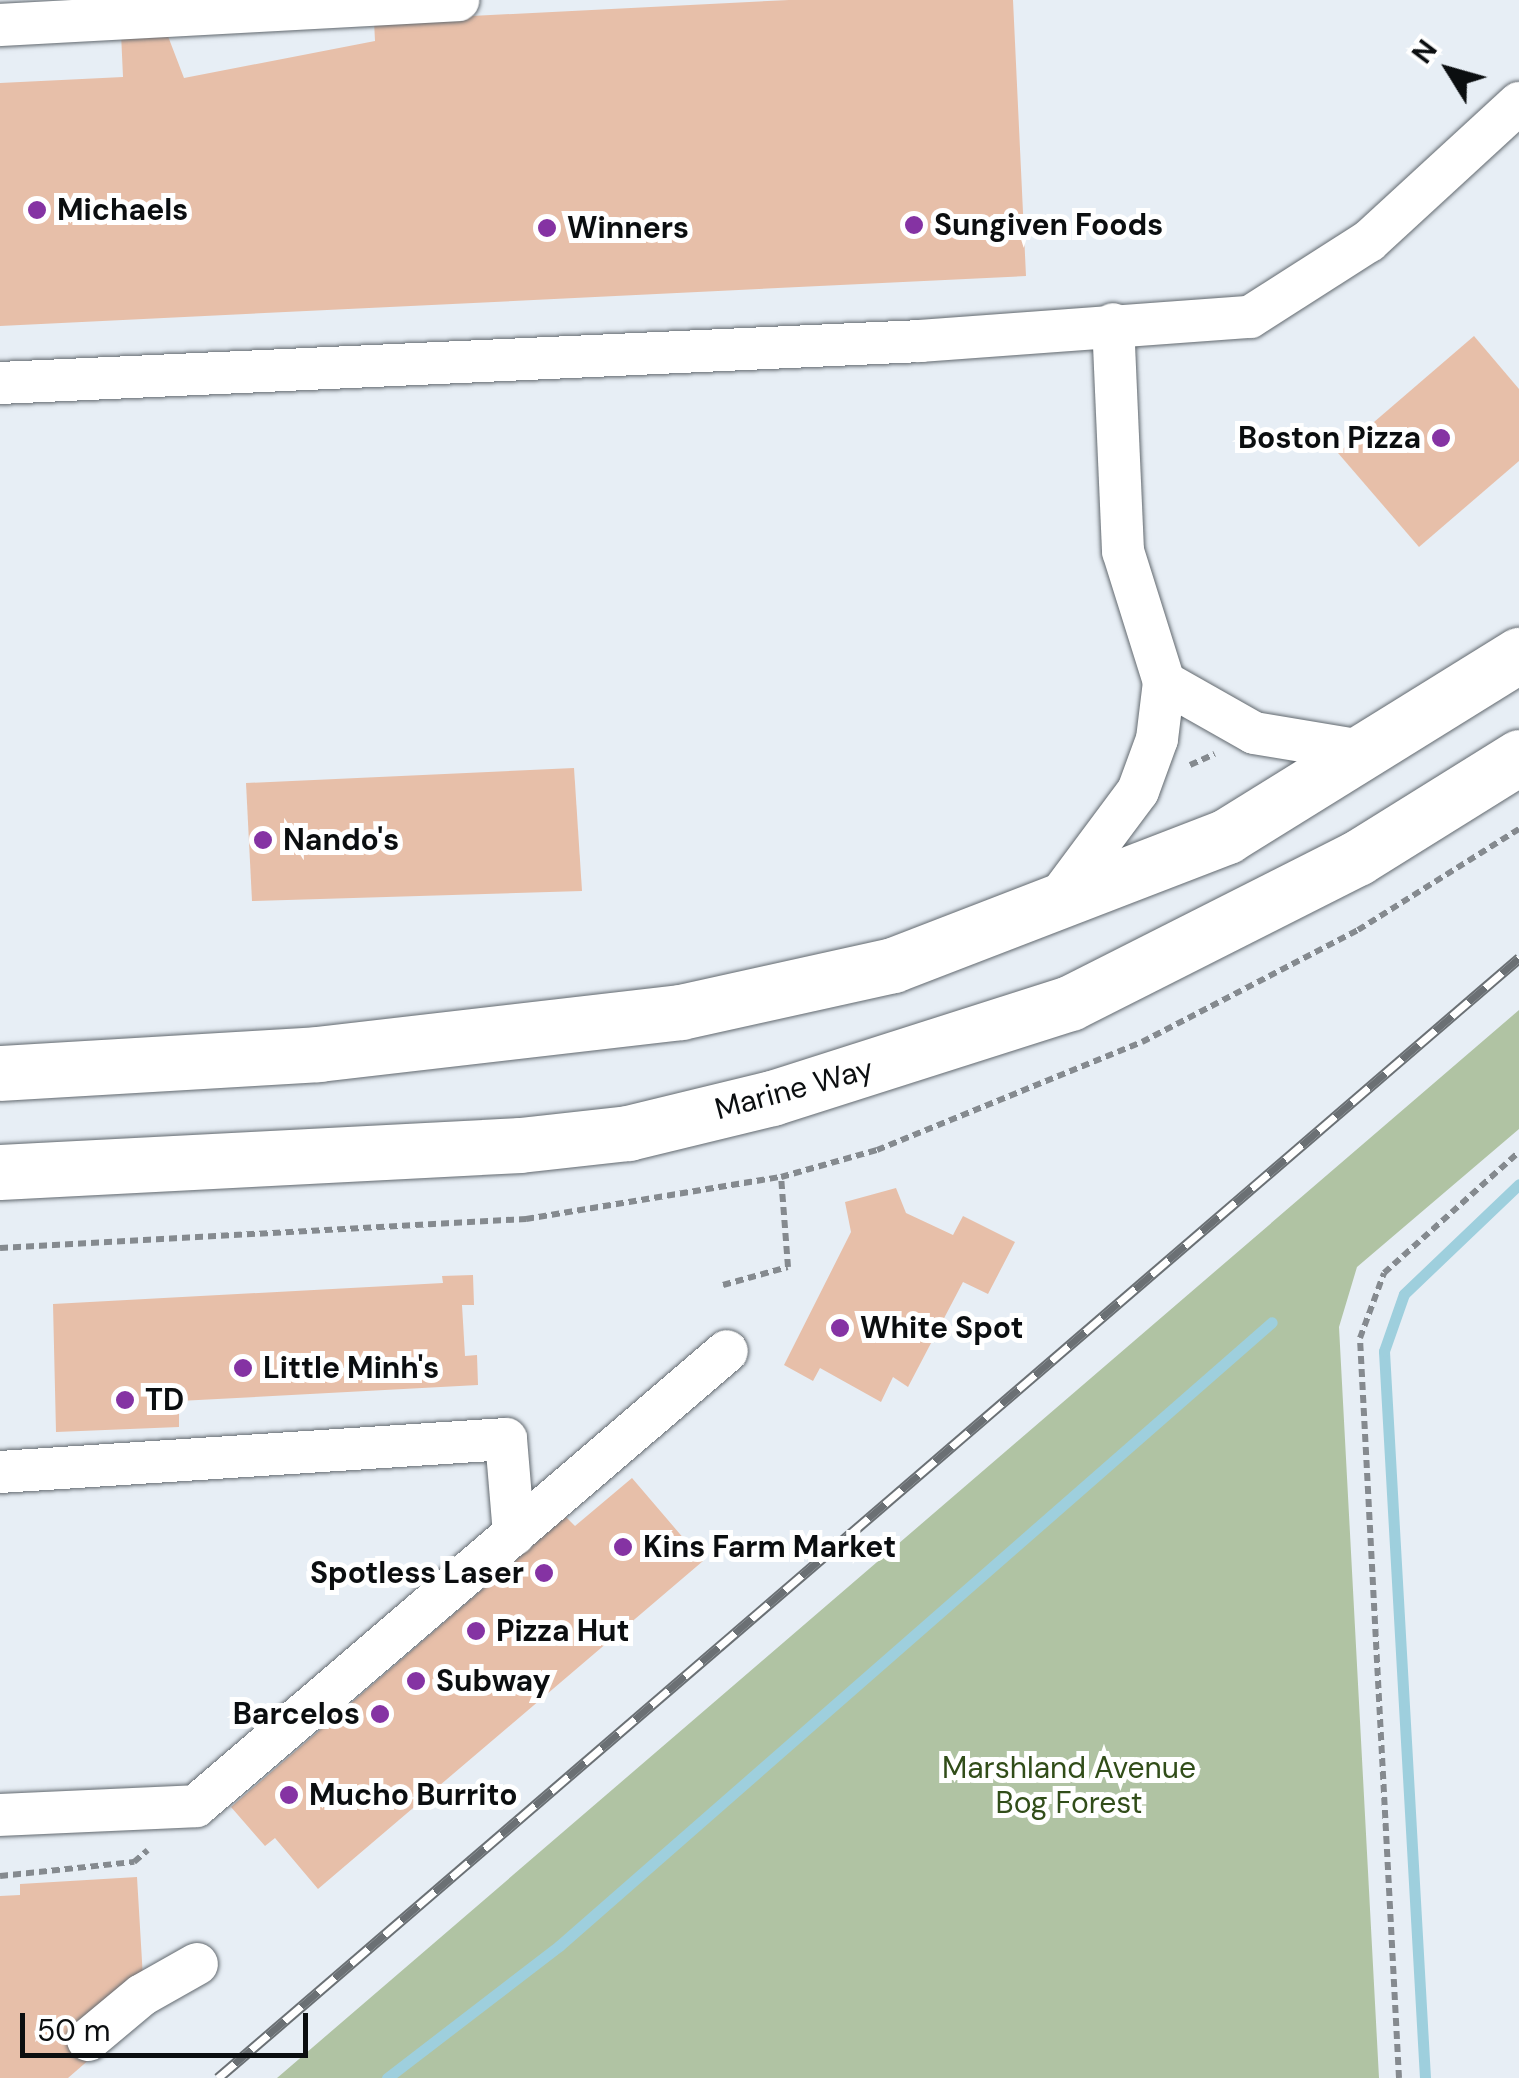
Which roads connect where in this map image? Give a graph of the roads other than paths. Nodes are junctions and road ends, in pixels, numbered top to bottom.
1 (458, 0) edge
2 (0, 26) edge
3 (1519, 103) edge
4 (1114, 324) junction
5 (0, 383) edge
6 (1519, 656) edge
7 (1164, 682) junction
8 (1368, 752) junction
9 (1519, 757) edge
10 (1054, 905) junction
11 (0, 1073) edge
12 (0, 1172) edge
13 (726, 1351) dead end
14 (0, 1472) edge
15 (514, 1536) junction
16 (0, 1815) edge
17 (197, 1964) dead end
18 (88, 2040) dead end

1 - 2 lane
3 - 4 lane
4 - 5 lane
4 - 7 lane
6 - 8 main road
7 - 8 lane
7 - 10 lane
8 - 10 main road
9 - 12 main road, Marine Way
10 - 11 main road
13 - 15 lane
14 - 15 lane
15 - 16 lane
17 - 18 lane

